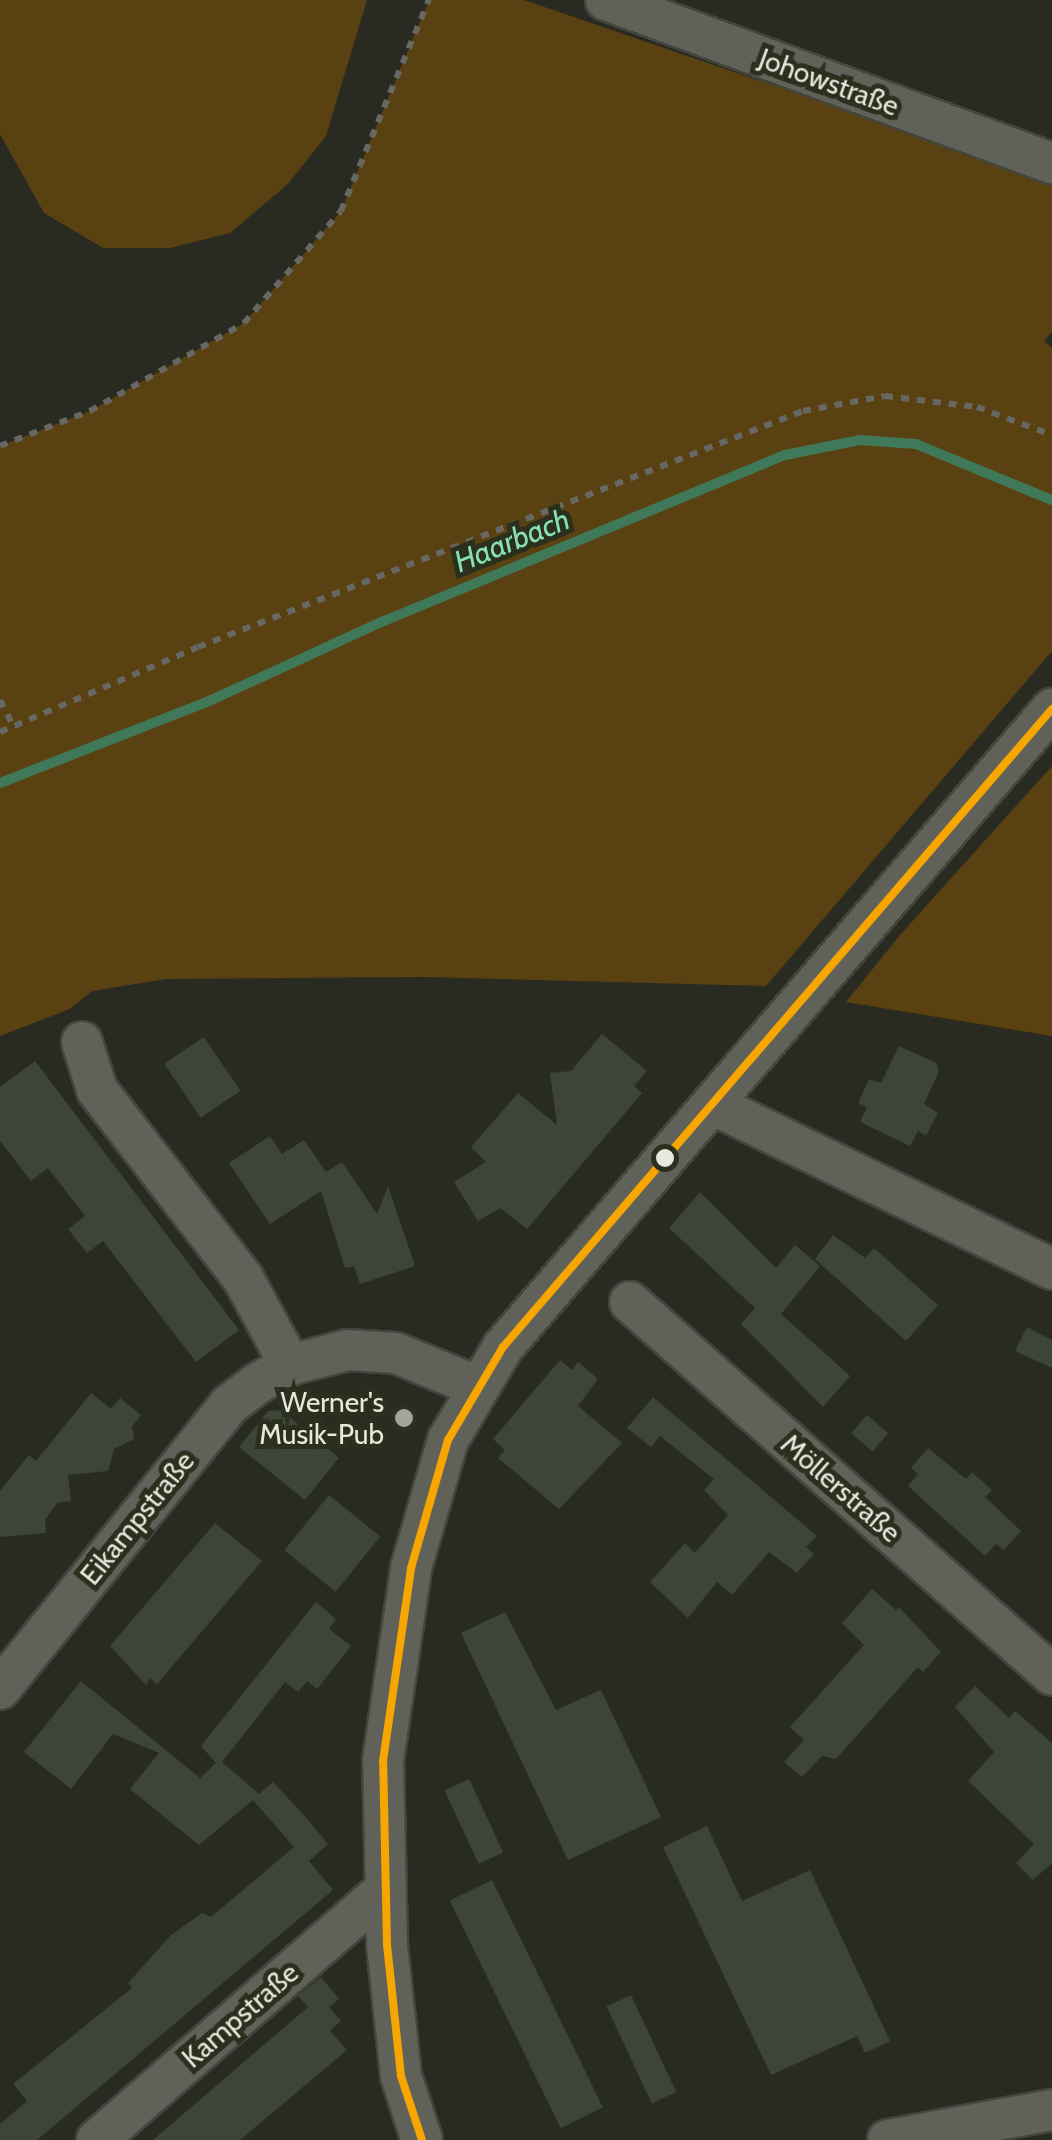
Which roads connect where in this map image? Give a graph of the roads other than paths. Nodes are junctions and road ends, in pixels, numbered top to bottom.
1 (606, 0) edge
2 (1052, 163) edge
3 (1052, 708) edge
4 (82, 1042) dead end
5 (712, 1104) junction
6 (1052, 1270) edge
7 (630, 1302) dead end
8 (290, 1365) junction
9 (476, 1386) junction
10 (1052, 1675) edge
11 (0, 1688) edge
12 (384, 1891) junction
13 (1052, 2110) edge
14 (104, 2138) edge
15 (422, 2140) edge
16 (888, 2140) edge

1 - 2 street, Johowstraße
3 - 5 street
4 - 8 street
5 - 6 street
5 - 9 street
7 - 10 street, Möllerstraße
8 - 9 street, Eikampstraße
8 - 11 street, Eikampstraße
9 - 12 street
12 - 14 street, Kampstraße
12 - 15 street
13 - 16 street

